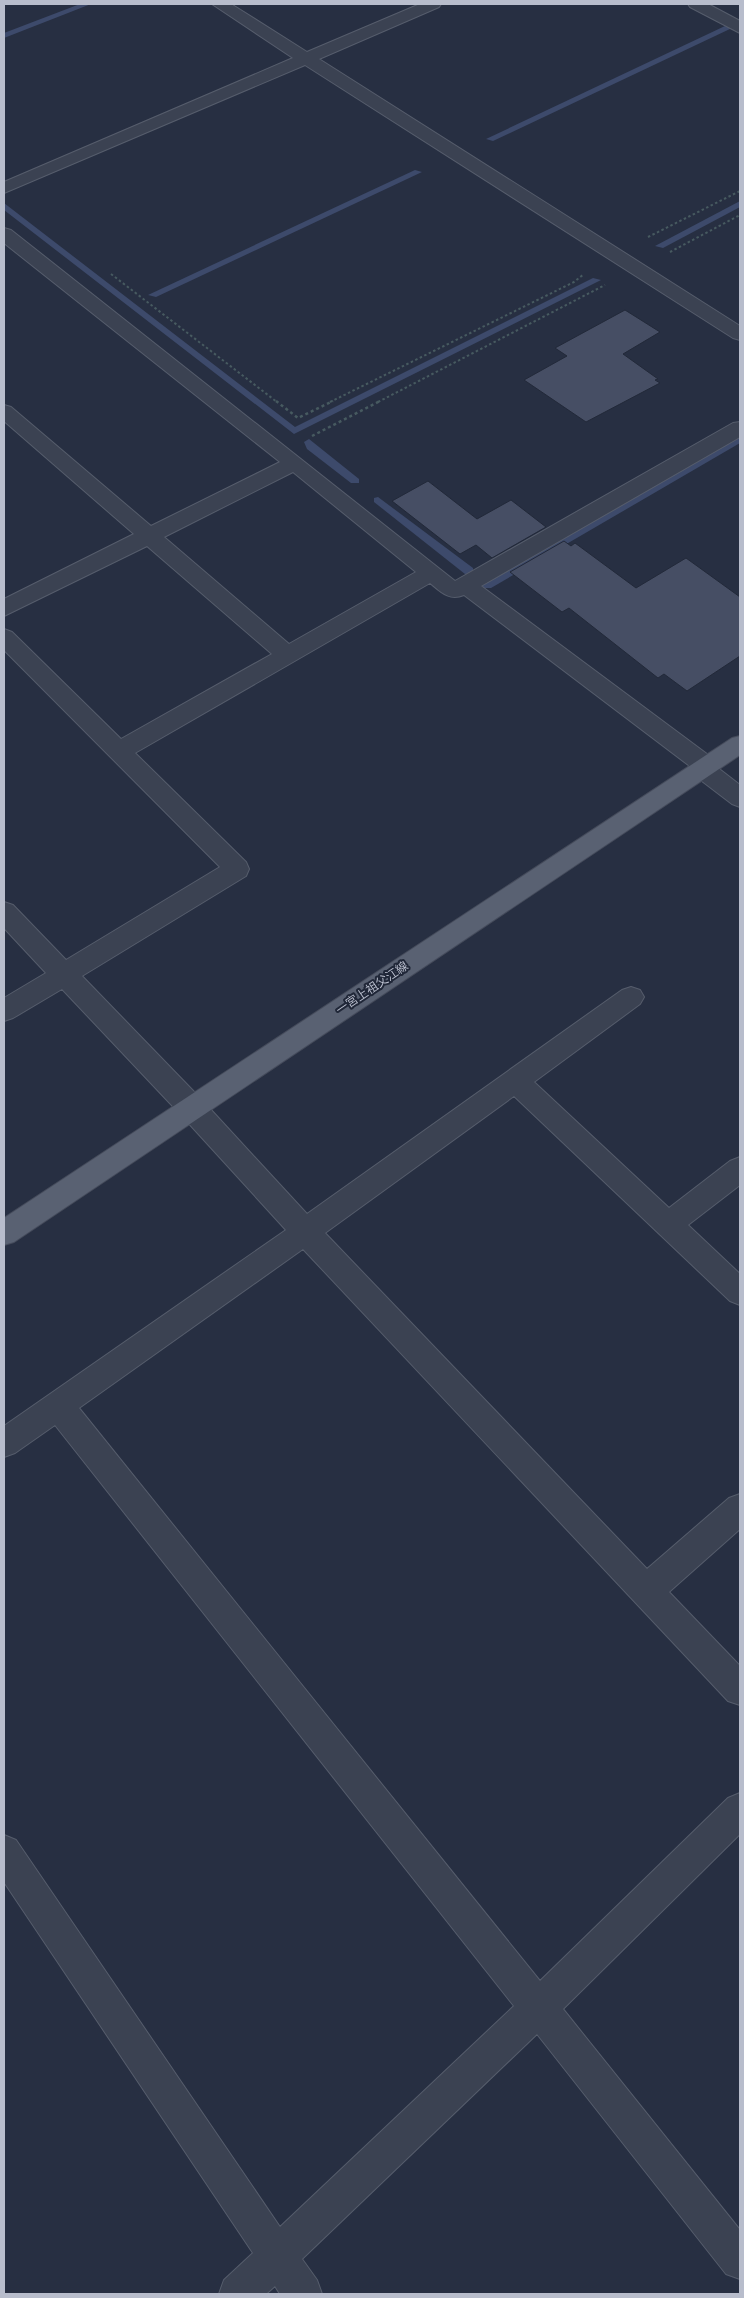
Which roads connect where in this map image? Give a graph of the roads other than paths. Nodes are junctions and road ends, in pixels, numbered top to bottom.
1 (220, 4) edge
2 (433, 4) edge
3 (696, 4) edge
4 (740, 28) edge
5 (305, 58) junction
6 (4, 188) edge
7 (4, 234) edge
8 (740, 334) edge
9 (4, 411) edge
10 (740, 428) edge
11 (288, 458) junction
12 (149, 536) junction
13 (430, 572) junction
14 (465, 584) junction
15 (4, 608) edge
16 (4, 636) edge
17 (288, 655) junction
18 (740, 744) edge
19 (120, 751) junction
20 (705, 768) junction
21 (740, 798) edge
22 (4, 912) edge
23 (63, 974) junction
24 (631, 997) dead end
25 (4, 1011) edge
26 (515, 1081) junction
27 (192, 1108) junction
28 (740, 1169) edge
29 (668, 1225) junction
30 (306, 1232) junction
31 (4, 1233) edge
32 (740, 1292) edge
33 (58, 1405) junction
34 (4, 1443) edge
35 (740, 1509) edge
36 (646, 1591) junction
37 (740, 1689) edge
38 (740, 1810) edge
39 (4, 1852) edge
40 (539, 2007) junction
41 (278, 2257) junction
42 (740, 2260) edge
43 (238, 2294) edge
44 (303, 2294) edge

1 - 5 street
2 - 5 street
3 - 4 street
5 - 6 street
5 - 8 street
7 - 11 street
9 - 12 street
10 - 14 street
11 - 12 street
11 - 13 street
12 - 15 street
12 - 17 street
13 - 14 street
13 - 17 street
14 - 20 street
16 - 19 street
17 - 19 street
18 - 20 main road, 一宮上祖父江線
19 - 23 street
20 - 21 street
20 - 27 main road, 一宮上祖父江線
22 - 23 street
23 - 25 street
23 - 27 street
24 - 26 street
26 - 29 street
26 - 30 street
27 - 30 street
27 - 31 main road, 一宮上祖父江線
28 - 29 street
29 - 32 street
30 - 33 street
30 - 36 street
33 - 34 street
33 - 40 street
35 - 36 street
36 - 37 street
38 - 40 street
39 - 41 street
40 - 41 street
40 - 42 street
41 - 43 street
41 - 44 street

